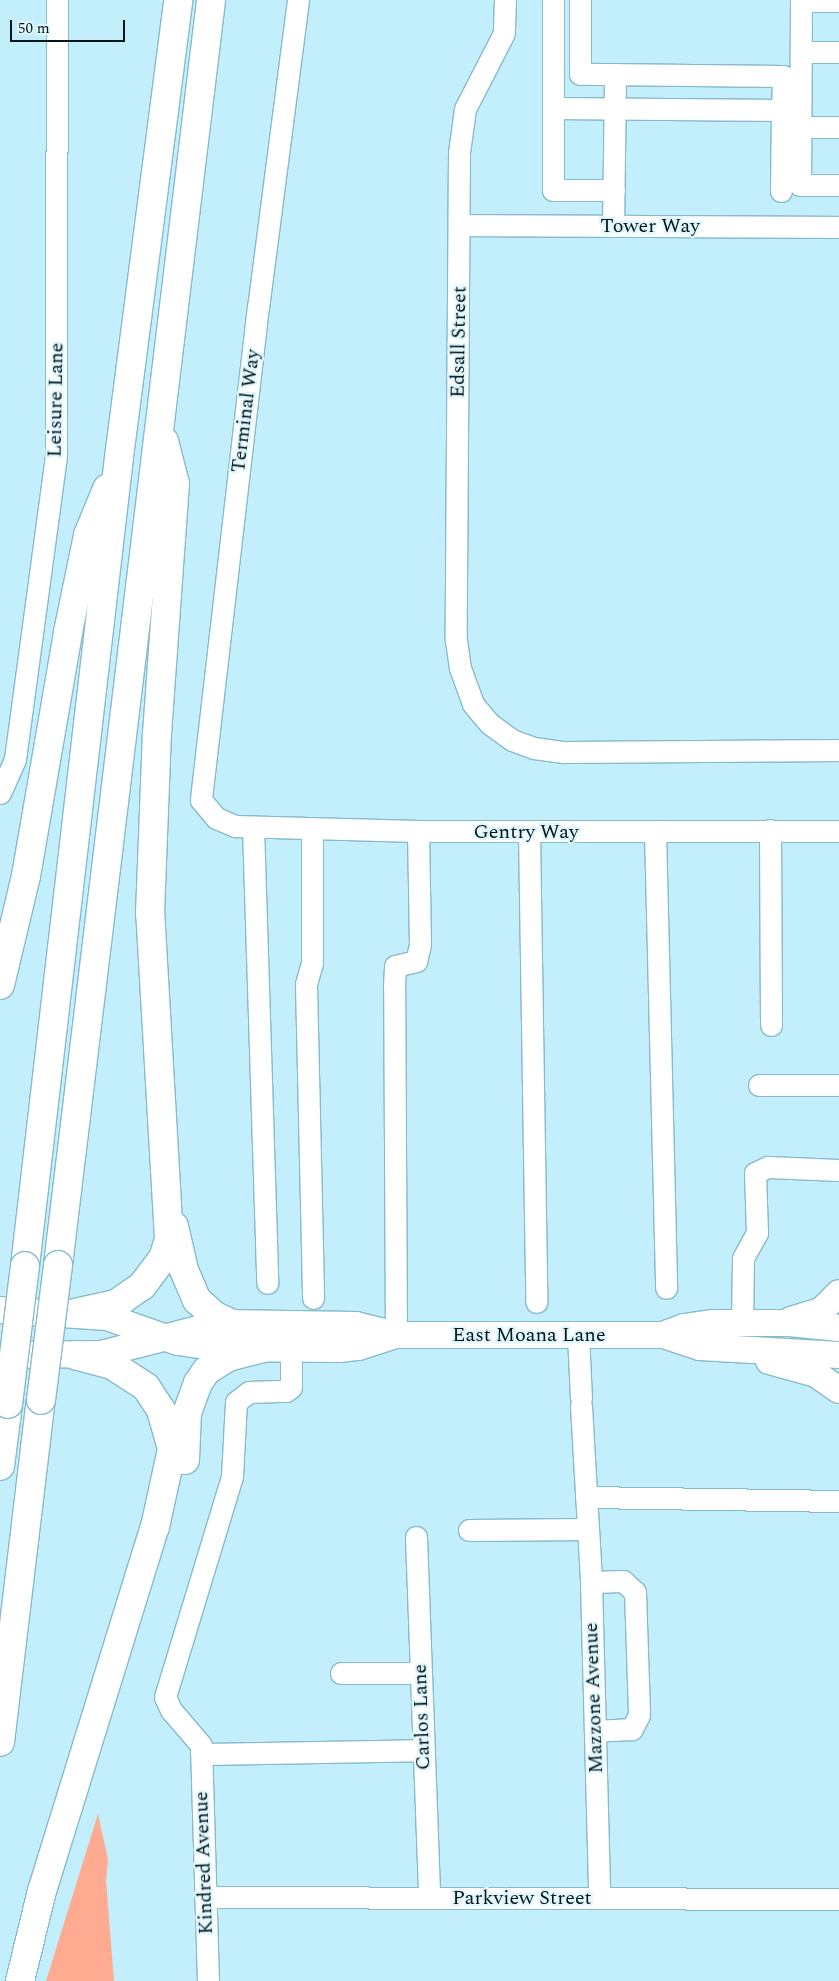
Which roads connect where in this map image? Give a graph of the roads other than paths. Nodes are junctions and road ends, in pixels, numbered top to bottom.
1 (57, 0) edge
2 (178, 0) edge
3 (211, 0) edge
4 (298, 0) edge
5 (505, 0) edge
6 (553, 0) edge
7 (580, 0) edge
8 (839, 1) edge
9 (801, 52) junction
10 (839, 52) edge
11 (615, 74) junction
12 (553, 108) junction
13 (615, 108) junction
14 (782, 110) junction
15 (801, 127) junction
16 (839, 127) edge
17 (839, 185) edge
18 (614, 190) junction
19 (781, 191) dead end
20 (460, 225) junction
21 (613, 226) junction
22 (839, 227) edge
23 (160, 425) junction
24 (119, 457) junction
25 (839, 750) edge
26 (0, 792) edge
27 (216, 818) joint
28 (253, 827) junction
29 (312, 829) junction
30 (770, 830) junction
31 (418, 831) junction
32 (655, 831) junction
33 (839, 831) edge
34 (529, 832) junction
35 (0, 984) edge
36 (771, 1025) dead end
37 (759, 1084) dead end
38 (839, 1085) edge
39 (839, 1170) edge
40 (168, 1201) junction
41 (267, 1283) dead end
42 (666, 1288) dead end
43 (839, 1293) edge
44 (313, 1298) dead end
45 (536, 1302) dead end
46 (0, 1310) edge
47 (75, 1313) junction
48 (742, 1323) junction
49 (779, 1323) junction
50 (232, 1324) junction
51 (839, 1328) edge
52 (396, 1335) junction
53 (578, 1335) junction
54 (663, 1335) junction
55 (168, 1337) junction
56 (700, 1347) junction
57 (263, 1348) junction
58 (291, 1348) junction
59 (0, 1355) edge
60 (75, 1355) junction
61 (839, 1355) edge
62 (839, 1390) edge
63 (0, 1466) edge
64 (586, 1497) junction
65 (839, 1502) edge
66 (588, 1529) junction
67 (470, 1530) dead end
68 (416, 1537) dead end
69 (150, 1544) junction
70 (591, 1582) junction
71 (341, 1673) dead end
72 (421, 1673) junction
73 (596, 1731) junction
74 (0, 1742) edge
75 (201, 1749) junction
76 (424, 1750) junction
77 (206, 1897) junction
78 (429, 1898) junction
79 (599, 1898) junction
80 (839, 1898) edge
81 (20, 1981) edge
82 (208, 1981) edge

1 - 26 street, Leisure Lane
2 - 24 highway
3 - 23 highway
4 - 27 street, Terminal Way
5 - 20 street, Edsall Street
6 - 12 street
7 - 11 street
8 - 9 street
9 - 10 street
9 - 15 street
11 - 13 street
11 - 14 street
12 - 13 street
12 - 18 street
13 - 14 street
13 - 18 street
14 - 19 street
15 - 16 street
15 - 17 street
18 - 21 street
20 - 21 street, Tower Way
20 - 25 street, Edsall Street
21 - 22 street, Tower Way
23 - 40 highway
23 - 74 highway, bridge
24 - 35 highway
24 - 63 highway, bridge
27 - 28 street, Gentry Way
28 - 29 street, Gentry Way
28 - 41 street
29 - 31 street, Gentry Way
29 - 44 street
30 - 32 street, Gentry Way
30 - 33 street, Gentry Way
30 - 36 street
31 - 34 street, Gentry Way
31 - 52 street
32 - 34 street, Gentry Way
32 - 42 street
34 - 45 street
37 - 38 street
39 - 48 street
40 - 47 highway
40 - 50 highway
43 - 49 main road
46 - 47 main road, East Moana Lane
47 - 55 main road, East Moana Lane
48 - 49 main road, East Moana Lane
48 - 54 main road, East Moana Lane
49 - 51 main road, East Moana Lane
50 - 52 main road, East Moana Lane
50 - 55 main road, East Moana Lane
52 - 53 main road, East Moana Lane
52 - 58 main road, East Moana Lane
53 - 54 main road, East Moana Lane
53 - 64 street, Mazzone Avenue
54 - 56 main road, East Moana Lane
55 - 57 main road, East Moana Lane
55 - 60 main road, East Moana Lane
56 - 61 main road, East Moana Lane
56 - 62 main road
57 - 58 main road, East Moana Lane
57 - 69 highway
58 - 75 street
59 - 60 main road, East Moana Lane
60 - 69 highway
64 - 65 street
64 - 66 street, Mazzone Avenue
66 - 67 street
66 - 70 street, Mazzone Avenue
68 - 72 street, Carlos Lane
69 - 81 highway
70 - 73 street, Mazzone Avenue
70 - 73 street
71 - 72 street
72 - 76 street, Carlos Lane
73 - 79 street, Mazzone Avenue
75 - 76 street
75 - 77 street, Kindred Avenue
76 - 78 street, Carlos Lane
77 - 78 street, Parkview Street
77 - 82 street, Kindred Avenue
78 - 79 street, Parkview Street
79 - 80 street, Parkview Street

